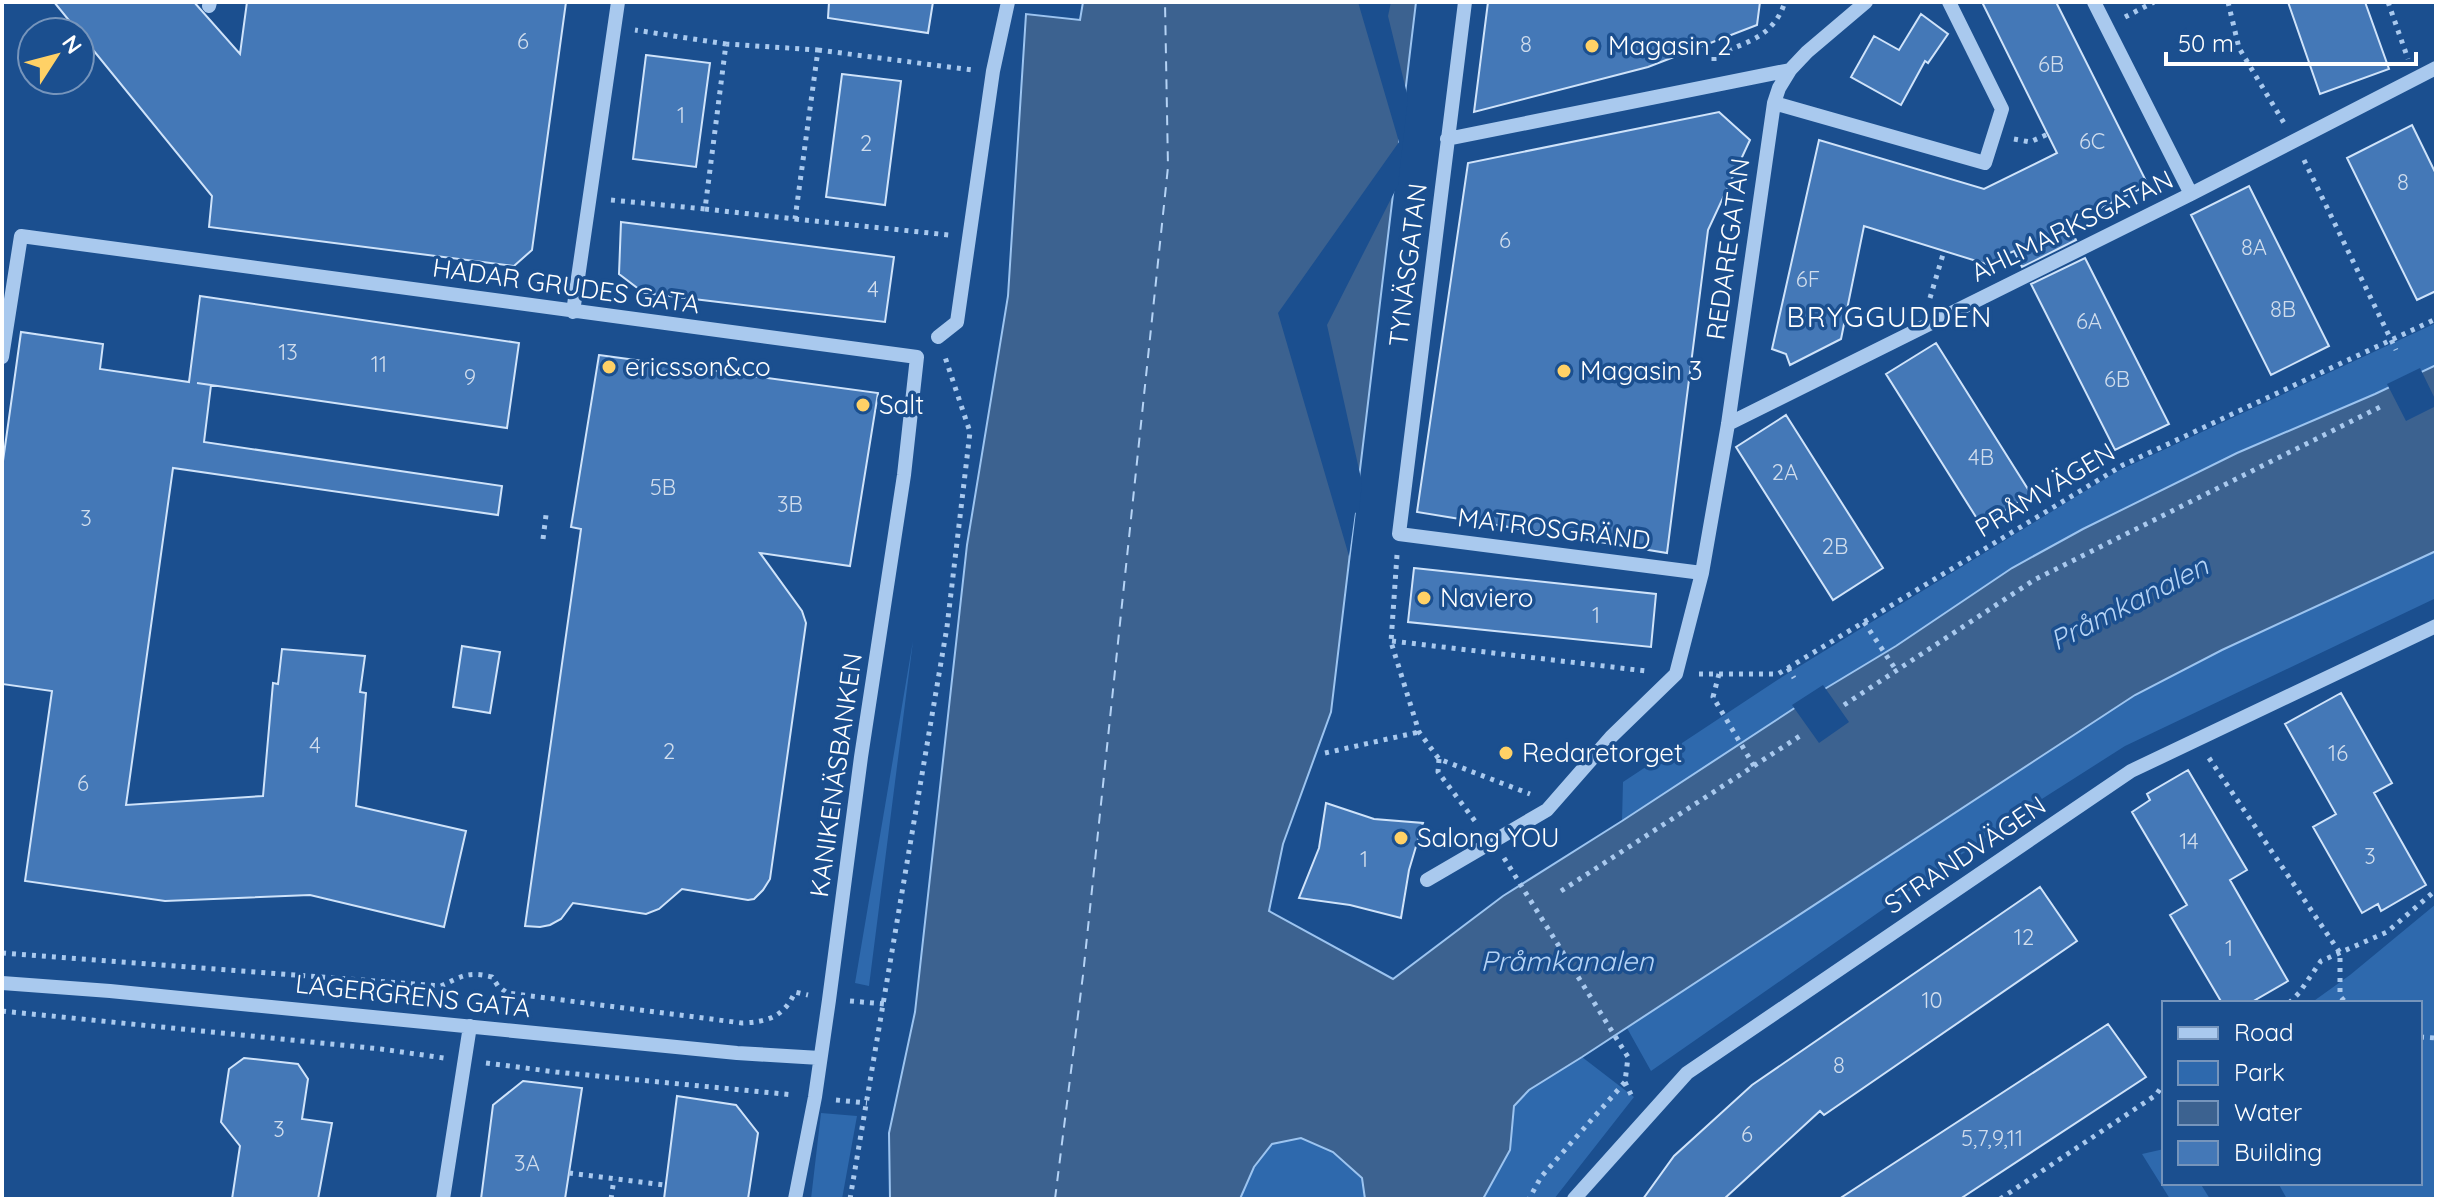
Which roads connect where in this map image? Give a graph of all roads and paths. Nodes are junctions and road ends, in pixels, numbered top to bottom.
1 (618, 2) edge
2 (1008, 2) edge
3 (1465, 2) edge
4 (1785, 2) edge
5 (1866, 2) edge
6 (1949, 2) edge
7 (2094, 2) edge
8 (2228, 2) edge
9 (2388, 2) edge
10 (614, 27) junction
11 (726, 44) junction
12 (818, 50) junction
13 (2436, 68) edge
14 (975, 70) dead end
15 (1790, 70) junction
16 (2415, 79) junction
17 (1716, 85) junction
18 (1774, 103) junction
19 (2048, 134) dead end
20 (1994, 136) junction
21 (1447, 139) junction
22 (2294, 140) junction
23 (2191, 194) junction
24 (590, 198) junction
25 (705, 209) junction
26 (795, 219) junction
27 (952, 235) dead end
28 (1944, 251) dead end
29 (10, 260) edge
30 (8, 285) edge
31 (6, 310) edge
32 (573, 312) junction
33 (2436, 319) edge
34 (1920, 329) junction
35 (4, 336) edge
36 (938, 337) joint
37 (2392, 341) junction
38 (2396, 350) dead end
39 (2, 357) edge
40 (917, 357) joint
41 (2384, 405) dead end
42 (1728, 424) junction
43 (546, 515) dead end
44 (1399, 534) junction
45 (543, 539) dead end
46 (1702, 573) junction
47 (1864, 622) junction
48 (2436, 626) edge
49 (1392, 641) junction
50 (1788, 668) junction
51 (1896, 670) junction
52 (1676, 674) junction
53 (1719, 674) junction
54 (1794, 678) dead end
55 (1844, 705) dead end
56 (1419, 732) junction
57 (1803, 734) dead end
58 (2197, 739) junction
59 (1325, 753) dead end
60 (1439, 759) junction
61 (1754, 766) junction
62 (1547, 810) junction
63 (1491, 842) junction
64 (1503, 857) dead end
65 (1427, 880) dead end
66 (2436, 890) edge
67 (1561, 891) dead end
68 (2, 953) edge
69 (2340, 953) junction
70 (2, 983) edge
71 (829, 1000) junction
72 (2291, 1001) edge
73 (2344, 1001) edge
74 (885, 1004) junction
75 (2, 1011) edge
76 (470, 1026) junction
77 (820, 1058) junction
78 (465, 1060) junction
79 (2162, 1086) edge
80 (815, 1097) junction
81 (867, 1103) junction
82 (569, 1173) dead end
83 (614, 1179) junction
84 (665, 1185) dead end
85 (2009, 1196) edge
86 (443, 1199) edge
87 (611, 1199) edge
88 (795, 1199) edge
89 (850, 1199) edge
90 (1529, 1199) edge
91 (1574, 1199) edge
92 (2000, 1199) edge

1 - 10 street
2 - 36 street
3 - 21 street, TYNÄSGATAN
4 - 17 path
5 - 15 street
6 - 20 street
7 - 23 street
8 - 22 path
9 - 16 path
10 - 11 path
10 - 24 street
11 - 12 path
11 - 25 path
12 - 14 path
12 - 26 path
13 - 16 street, AHLMARKSGATAN
15 - 17 street
15 - 18 street, REDAREGATAN
16 - 22 street, AHLMARKSGATAN
17 - 21 street
18 - 20 street
18 - 42 street, REDAREGATAN
19 - 20 path
21 - 44 street, TYNÄSGATAN
22 - 23 street, AHLMARKSGATAN
22 - 37 path
23 - 34 street, AHLMARKSGATAN
24 - 25 path
24 - 32 street
25 - 26 path
26 - 27 path
28 - 34 path
29 - 30 street
29 - 32 street, HADAR GRUDES GATA
30 - 31 street
31 - 35 street
32 - 40 street, HADAR GRUDES GATA
33 - 37 path, PRÅMVÄGEN
34 - 42 street, AHLMARKSGATAN
35 - 39 street
36 - 74 path
37 - 38 path
37 - 47 path, PRÅMVÄGEN
40 - 71 street, KANIKENÄSBANKEN
41 - 51 path
42 - 46 street, REDAREGATAN
43 - 45 path
44 - 46 street, MATROSGRÄND
44 - 49 path
46 - 52 street, REDAREGATAN
47 - 50 path, PRÅMVÄGEN
47 - 51 path
48 - 58 street, STRANDVÄGEN
49 - 52 path, PRÅMVÄGEN
49 - 56 path
50 - 53 path, PRÅMVÄGEN
50 - 54 path
51 - 55 path
52 - 53 path, PRÅMVÄGEN
52 - 62 street
53 - 61 path
56 - 59 path
56 - 60 path
57 - 61 path
58 - 69 path
58 - 91 street, STRANDVÄGEN
60 - 62 path
60 - 63 path
61 - 67 path
62 - 63 street
63 - 65 street
64 - 90 path
66 - 69 path
68 - 71 path
69 - 72 path
69 - 73 path
70 - 76 street, LAGERGRENS GATA
71 - 74 path
71 - 77 street, KANIKENÄSBANKEN
74 - 81 path
75 - 78 path
76 - 77 street, LAGERGRENS GATA
76 - 78 street
77 - 80 street, KANIKENÄSBANKEN
78 - 80 path
78 - 86 street
79 - 85 path
80 - 81 path
80 - 88 street, KANIKENÄSBANKEN
81 - 89 path
82 - 83 path
83 - 84 path
83 - 87 path
85 - 92 path

